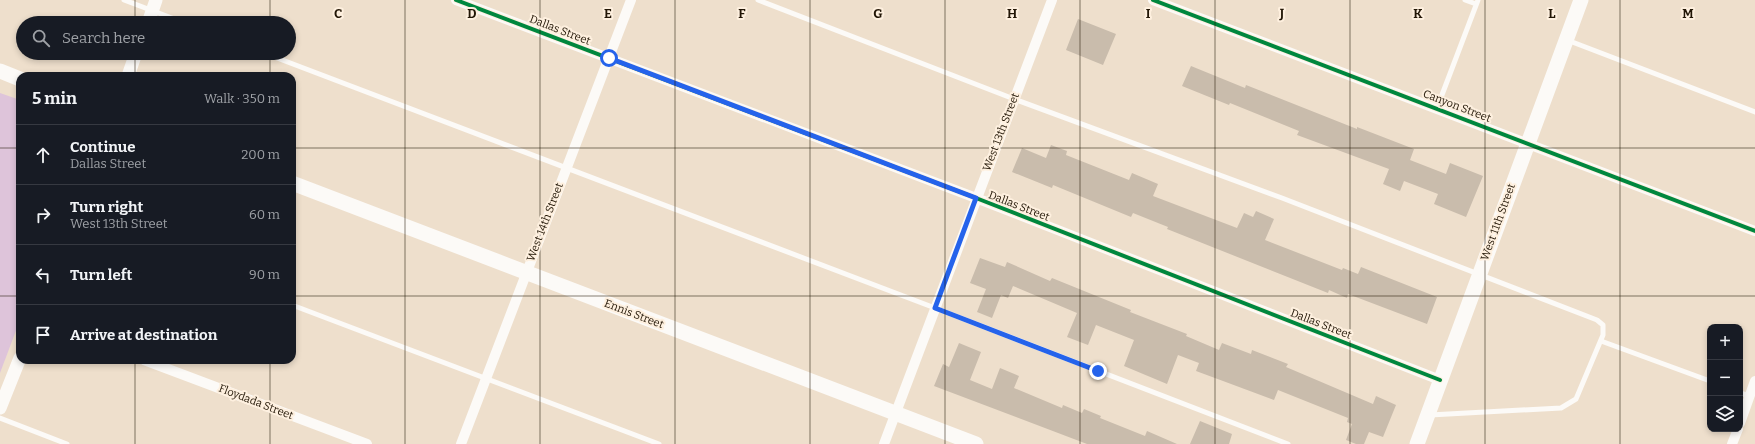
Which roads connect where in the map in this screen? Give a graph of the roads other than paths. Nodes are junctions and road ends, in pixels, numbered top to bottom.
1 (124, 0) edge
2 (456, 0) edge
3 (631, 0) edge
4 (758, 0) edge
5 (1052, 0) edge
6 (1153, 0) edge
7 (1465, 0) edge
8 (1581, 0) edge
9 (1477, 2) edge
10 (152, 11) edge
11 (166, 16) edge
12 (1566, 40) junction
13 (609, 58) junction
14 (134, 60) edge
15 (283, 60) edge
16 (0, 71) edge
17 (129, 72) edge
18 (16, 77) edge
19 (1014, 98) junction
20 (1437, 108) junction
21 (1755, 112) edge
22 (1527, 142) junction
23 (566, 167) junction
24 (296, 185) edge
25 (976, 198) junction
26 (1755, 231) edge
27 (525, 273) junction
28 (1479, 276) junction
29 (296, 307) edge
30 (935, 308) junction
31 (1601, 341) junction
32 (18, 364) edge
33 (155, 364) edge
34 (486, 378) junction
35 (1440, 380) junction
36 (1707, 381) edge
37 (1755, 381) edge
38 (1745, 394) edge
39 (1743, 406) edge
40 (0, 408) edge
41 (896, 414) junction
42 (1427, 415) junction
43 (0, 418) edge
44 (1737, 432) edge
45 (67, 444) edge
46 (367, 444) edge
47 (461, 444) edge
48 (659, 444) edge
49 (884, 444) edge
50 (976, 444) edge
51 (1288, 444) edge
52 (1416, 444) edge
53 (1732, 444) edge

1 - 10 lane
2 - 13 street, Dallas Street
3 - 13 street, West 14th Street
4 - 19 lane
5 - 19 street, West 13th Street
6 - 20 street, Canyon Street
7 - 9 lane
8 - 12 main road, West 11th Street
9 - 20 lane
10 - 11 lane
12 - 21 lane
12 - 22 main road, West 11th Street
13 - 23 street, West 14th Street
13 - 25 street, Dallas Street
14 - 17 street
15 - 23 lane
16 - 18 main road
19 - 25 street, West 13th Street
19 - 28 lane
20 - 22 street, Canyon Street
22 - 26 street, Canyon Street
22 - 28 main road, West 11th Street
23 - 27 street, West 14th Street
23 - 30 lane
24 - 27 main road, Ennis Street
25 - 30 street, West 13th Street
25 - 35 street, Dallas Street
27 - 34 street, West 14th Street
27 - 41 main road, Ennis Street
28 - 31 lane
28 - 35 main road, West 11th Street
29 - 34 lane
30 - 41 street, West 13th Street
30 - 51 lane
31 - 36 lane
31 - 42 lane
32 - 40 street
33 - 46 street, Floydada Street
34 - 47 street, West 14th Street
34 - 48 lane
35 - 42 main road, West 11th Street
37 - 38 street
38 - 39 street
41 - 49 street, West 13th Street
41 - 50 main road, Ennis Street
42 - 52 main road, West 11th Street
43 - 45 lane
44 - 53 street

